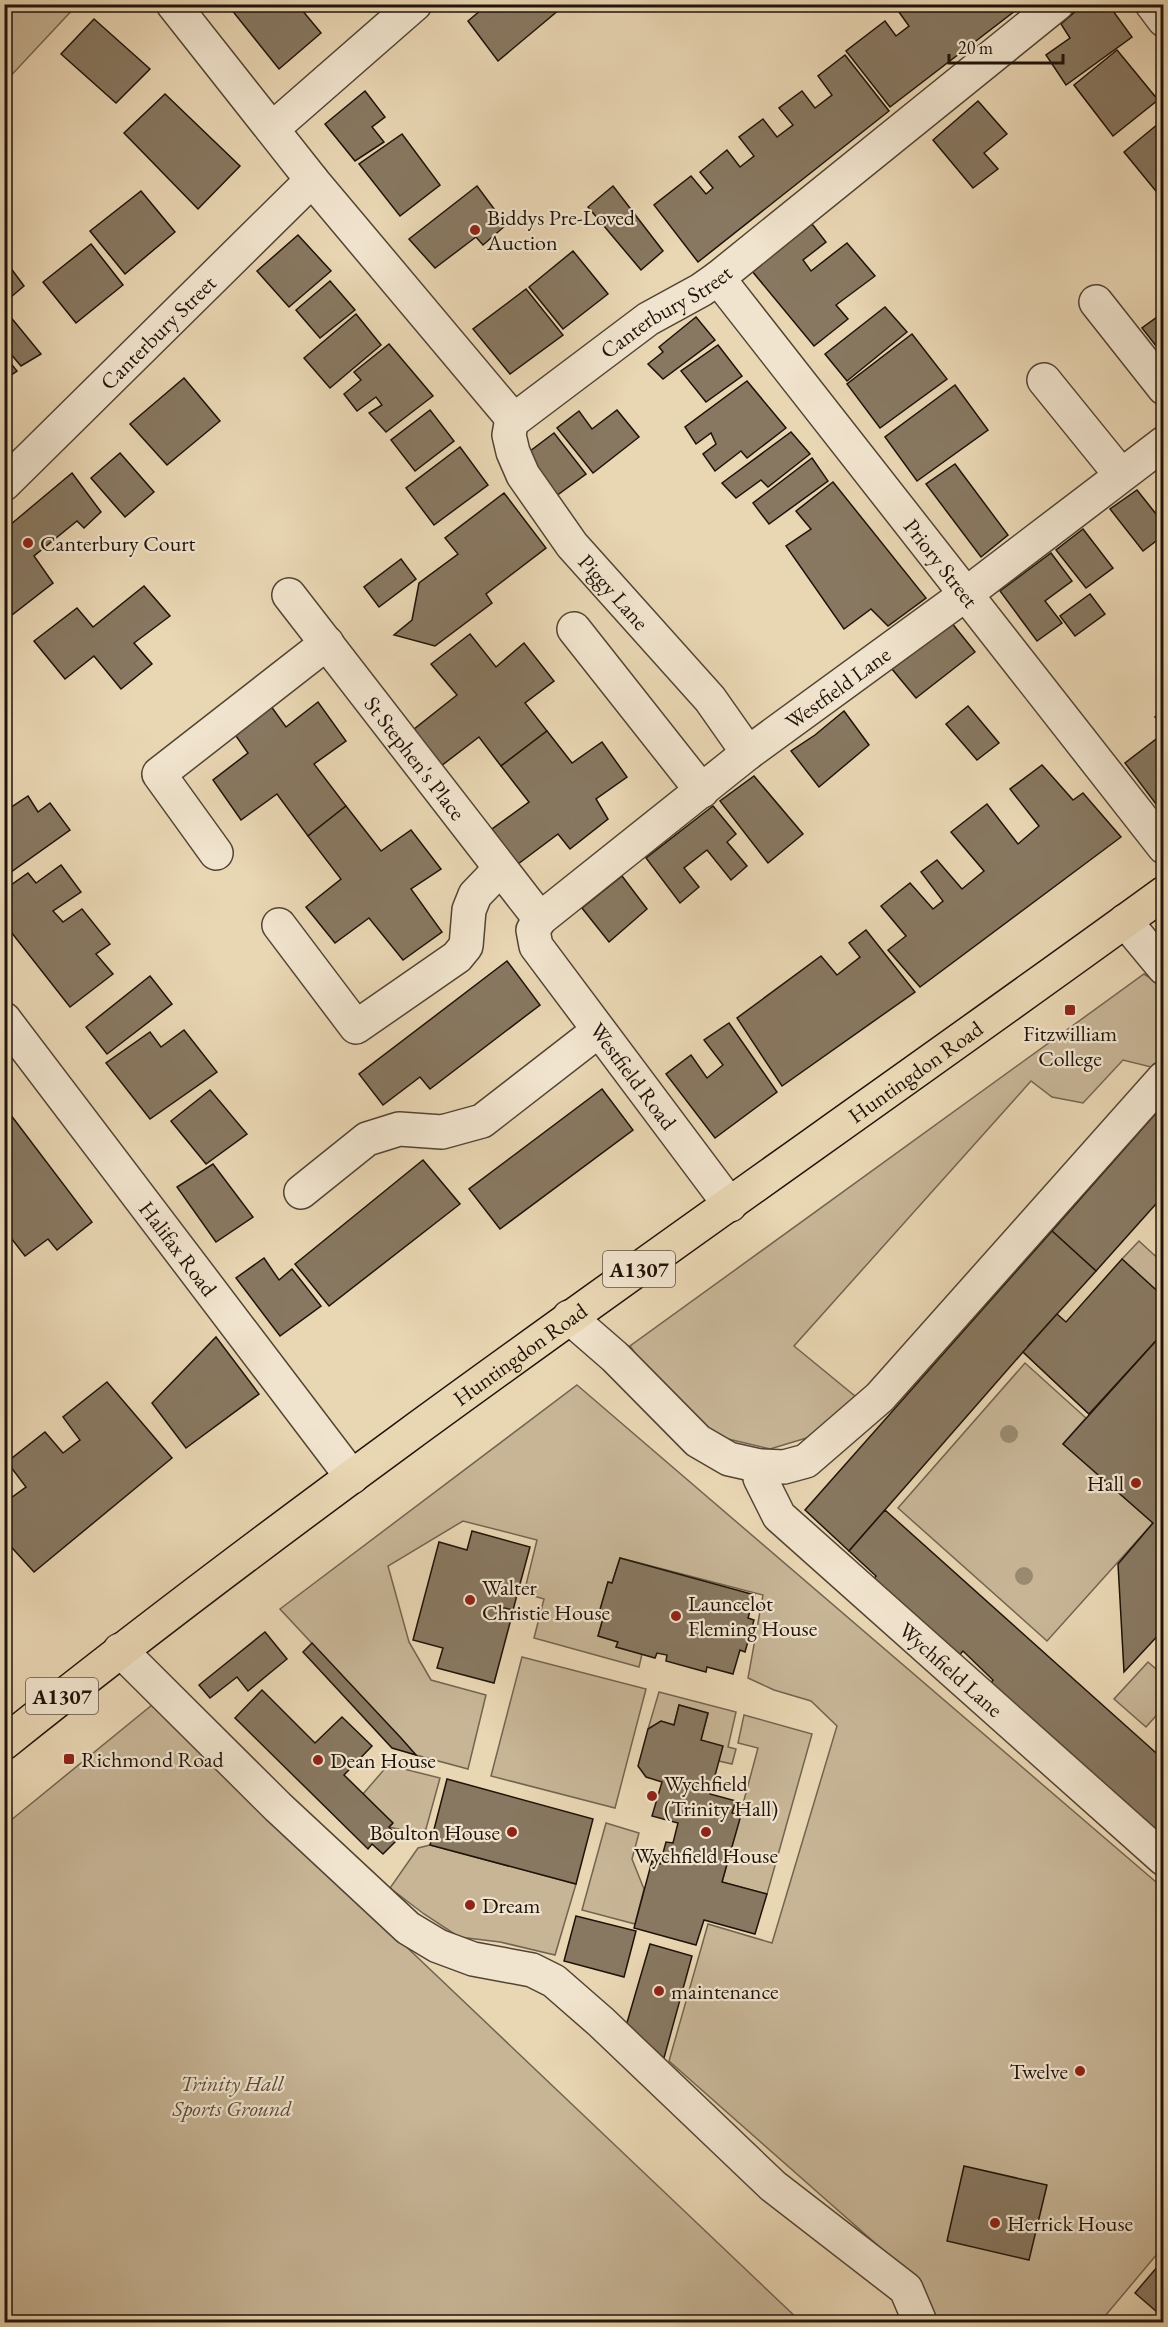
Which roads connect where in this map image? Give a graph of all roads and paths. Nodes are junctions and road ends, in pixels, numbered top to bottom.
1 (172, 4) edge
2 (416, 4) edge
3 (1057, 4) edge
4 (1152, 4) edge
5 (1164, 20) edge
6 (272, 129) junction
7 (312, 180) junction
8 (718, 278) junction
9 (1096, 302) dead end
10 (1044, 380) dead end
11 (1164, 388) edge
12 (512, 418) junction
13 (1164, 443) edge
14 (1121, 475) junction
15 (4, 484) edge
16 (966, 594) junction
17 (289, 595) dead end
18 (574, 629) dead end
19 (327, 643) junction
20 (748, 753) junction
21 (702, 791) junction
22 (1164, 847) edge
23 (216, 853) dead end
24 (500, 869) junction
25 (1164, 893) edge
26 (1125, 921) junction
27 (279, 924) dead end
28 (538, 933) junction
29 (1164, 968) edge
30 (4, 1019) edge
31 (598, 1031) junction
32 (1164, 1078) edge
33 (301, 1192) dead end
34 (730, 1205) junction
35 (569, 1317) junction
36 (760, 1467) junction
37 (351, 1477) junction
38 (120, 1650) junction
39 (4, 1743) edge
40 (1164, 1858) edge
41 (920, 2322) edge

1 - 6 street
2 - 6 street
3 - 8 street, Canterbury Street
4 - 5 street
6 - 7 street
7 - 12 street
7 - 15 street, Canterbury Street
8 - 12 street, Canterbury Street
8 - 16 street, Priory Street
9 - 11 street
10 - 14 street
12 - 20 street, Piggy Lane
13 - 14 street, Westfield Lane
14 - 16 street, Westfield Lane
16 - 20 street, Westfield Lane
16 - 22 street, Priory Street
17 - 19 street, St Stephen's Place
18 - 21 street
19 - 23 street
19 - 24 street, St Stephen's Place
20 - 21 street, Westfield Lane
21 - 28 street, Westfield Lane
24 - 27 street
24 - 28 street, St Stephen's Place
25 - 26 main road, Huntingdon Road / A1307
26 - 29 street
26 - 34 main road, Huntingdon Road / A1307
28 - 31 street, Westfield Road
30 - 37 street, Halifax Road
31 - 33 street
31 - 34 street, Westfield Road
32 - 36 street
34 - 35 main road, Huntingdon Road / A1307
35 - 36 street
35 - 37 main road, Huntingdon Road / A1307
36 - 40 street, Wychfield Lane
37 - 38 main road, Huntingdon Road / A1307
38 - 39 main road, Huntingdon Road / A1307
38 - 41 street

